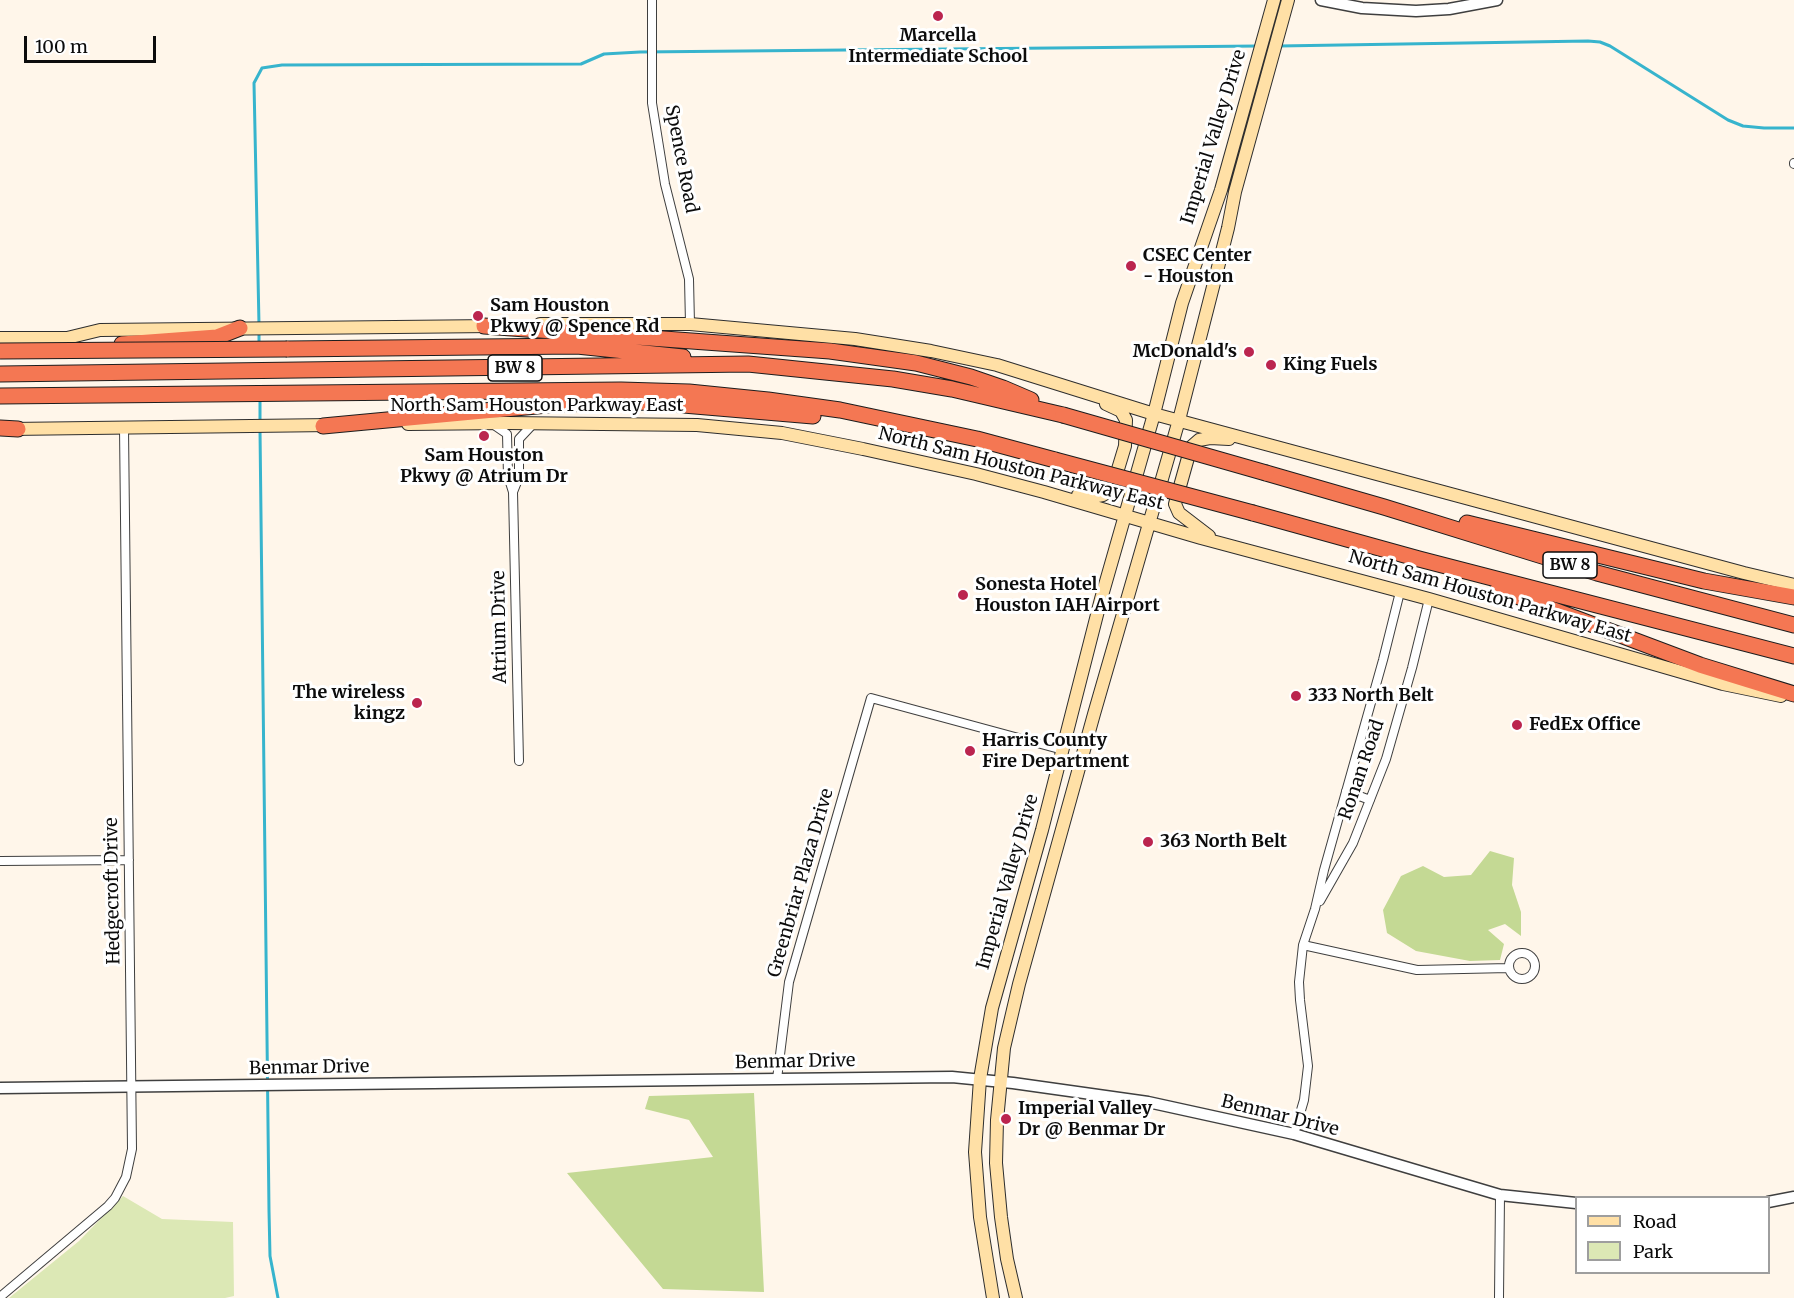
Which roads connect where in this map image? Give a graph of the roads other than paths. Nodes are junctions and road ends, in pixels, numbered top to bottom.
1 (652, 0) edge
2 (1274, 0) edge
3 (1288, 0) edge
4 (1321, 0) edge
5 (1497, 0) edge
6 (1203, 237) junction
7 (1224, 244) junction
8 (690, 324) junction
9 (484, 326) junction
10 (240, 328) junction
11 (0, 338) edge
12 (0, 351) edge
13 (748, 364) junction
14 (0, 374) edge
15 (1090, 393) junction
16 (0, 396) edge
17 (1154, 414) junction
18 (1063, 415) junction
19 (1179, 420) junction
20 (491, 423) junction
21 (534, 423) junction
22 (909, 423) junction
23 (323, 426) junction
24 (124, 428) junction
25 (0, 429) edge
26 (18, 429) joint
27 (1263, 442) junction
28 (513, 492) junction
29 (1044, 492) junction
30 (1348, 496) junction
31 (1125, 515) junction
32 (1151, 522) junction
33 (1217, 542) junction
34 (1419, 559) junction
35 (1794, 585) edge
36 (1400, 592) junction
37 (1794, 597) edge
38 (1430, 599) junction
39 (1794, 625) edge
40 (1794, 656) edge
41 (1794, 694) edge
42 (1794, 699) edge
43 (1073, 708) junction
44 (1094, 714) junction
45 (1063, 750) junction
46 (519, 761) dead end
47 (1346, 791) junction
48 (1370, 800) junction
49 (129, 860) junction
50 (0, 861) edge
51 (1315, 909) junction
52 (1303, 945) junction
53 (1509, 968) dead end
54 (777, 1079) junction
55 (980, 1079) junction
56 (1000, 1081) junction
57 (133, 1086) junction
58 (0, 1088) edge
59 (1294, 1134) junction
60 (1500, 1195) junction
61 (1794, 1197) edge
62 (1770, 1202) edge
63 (1575, 1203) edge
64 (1002, 1226) junction
65 (981, 1229) junction
66 (0, 1297) edge
67 (993, 1298) edge
68 (1016, 1298) edge
69 (1499, 1298) edge

1 - 8 street, Spence Road
2 - 6 main road, Imperial Valley Drive
3 - 7 main road, Imperial Valley Drive
4 - 5 street
6 - 7 main road
6 - 17 main road, Imperial Valley Drive
7 - 19 main road, Imperial Valley Drive
8 - 9 main road
8 - 15 main road
9 - 10 main road
9 - 18 highway
10 - 11 main road
10 - 12 highway
12 - 13 highway, bridge
13 - 14 highway, North Sam Houston Parkway East / BW 8
13 - 18 highway, North Sam Houston Parkway East / BW 8
15 - 17 main road
15 - 29 main road
16 - 22 highway, North Sam Houston Parkway East / BW 8
17 - 19 main road
17 - 31 main road, Imperial Valley Drive
18 - 30 highway, North Sam Houston Parkway East / BW 8, bridge
19 - 27 main road
19 - 32 main road, Imperial Valley Drive
20 - 21 main road, North Sam Houston Parkway East
20 - 23 main road, North Sam Houston Parkway East
20 - 28 street, Atrium Drive
21 - 28 street, Atrium Drive
21 - 29 main road, North Sam Houston Parkway East
22 - 23 highway
22 - 34 highway, North Sam Houston Parkway East / BW 8, bridge
23 - 24 main road, North Sam Houston Parkway East
24 - 26 main road, North Sam Houston Parkway East
24 - 49 street, Hedgecroft Drive
25 - 26 highway
27 - 33 main road
27 - 35 main road
28 - 46 street, Atrium Drive
29 - 31 main road, North Sam Houston Parkway East
30 - 37 highway
30 - 39 highway, North Sam Houston Parkway East / BW 8
31 - 32 main road, North Sam Houston Parkway East
31 - 43 main road, Imperial Valley Drive
32 - 33 main road, North Sam Houston Parkway East
32 - 44 main road, Imperial Valley Drive
33 - 36 main road, North Sam Houston Parkway East
34 - 40 highway, North Sam Houston Parkway East / BW 8
34 - 41 highway
36 - 38 main road, North Sam Houston Parkway East
36 - 47 street, Ronan Road
38 - 42 main road, North Sam Houston Parkway East
38 - 48 street, Ronan Road
43 - 44 main road
43 - 45 main road, Imperial Valley Drive
44 - 56 main road, Imperial Valley Drive
45 - 54 street, Greenbriar Plaza Drive
45 - 55 main road, Imperial Valley Drive
47 - 48 street
47 - 51 street, Ronan Road
48 - 51 street, Ronan Road
49 - 50 street
49 - 57 street, Hedgecroft Drive
51 - 52 street, Ronan Road
52 - 53 street
52 - 59 street, Ronan Road
54 - 55 street, Benmar Drive
54 - 57 street, Benmar Drive
55 - 56 street, Benmar Drive
55 - 65 main road, Imperial Valley Drive
56 - 59 street, Benmar Drive
56 - 64 main road, Imperial Valley Drive
57 - 58 street, Benmar Drive
57 - 66 street, Hedgecroft Drive
59 - 60 street, Benmar Drive
60 - 63 street, Benmar Drive
60 - 69 street
61 - 62 street
64 - 65 main road
64 - 68 main road, Imperial Valley Drive
65 - 67 main road, Imperial Valley Drive

